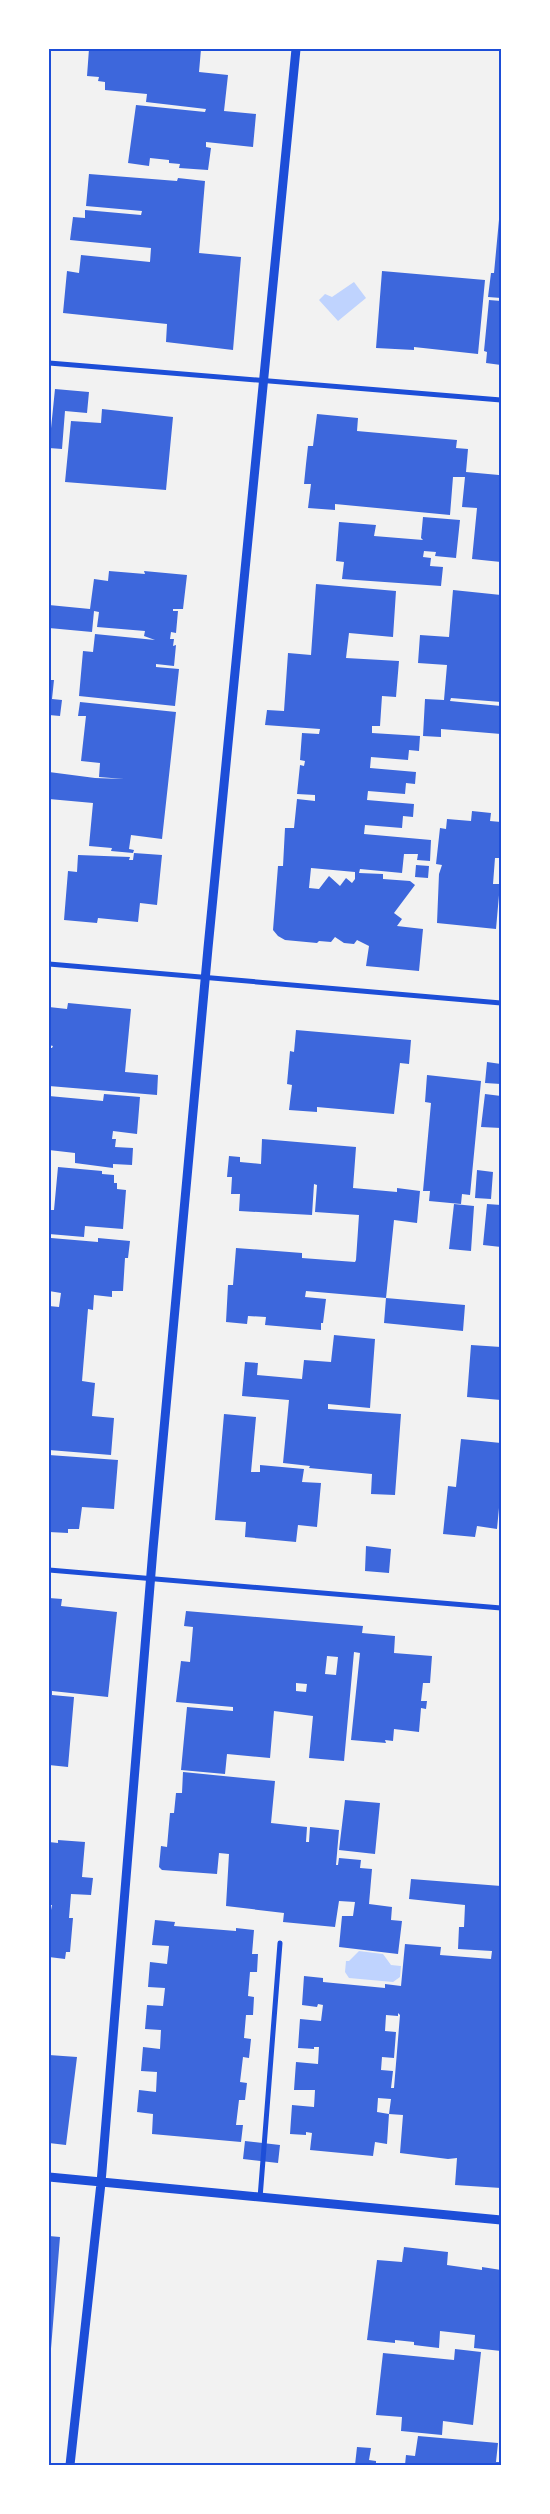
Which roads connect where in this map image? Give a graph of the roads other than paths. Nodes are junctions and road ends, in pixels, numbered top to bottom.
1 (296, 49) edge
2 (49, 363) edge
3 (265, 380) junction
4 (501, 400) edge
5 (49, 964) edge
6 (206, 978) junction
7 (501, 1003) edge
8 (49, 1570) edge
9 (150, 1579) junction
10 (501, 1608) edge
11 (280, 1943) dead end
12 (49, 2177) edge
13 (101, 2183) junction
14 (260, 2198) junction
15 (501, 2220) edge
16 (70, 2465) edge

1 - 3 street
2 - 3 street
3 - 4 street
3 - 6 street
5 - 6 street
6 - 7 street
6 - 9 street
8 - 9 street
9 - 10 street
9 - 13 street
11 - 14 street
12 - 13 street
13 - 14 street
13 - 16 street
14 - 15 street

